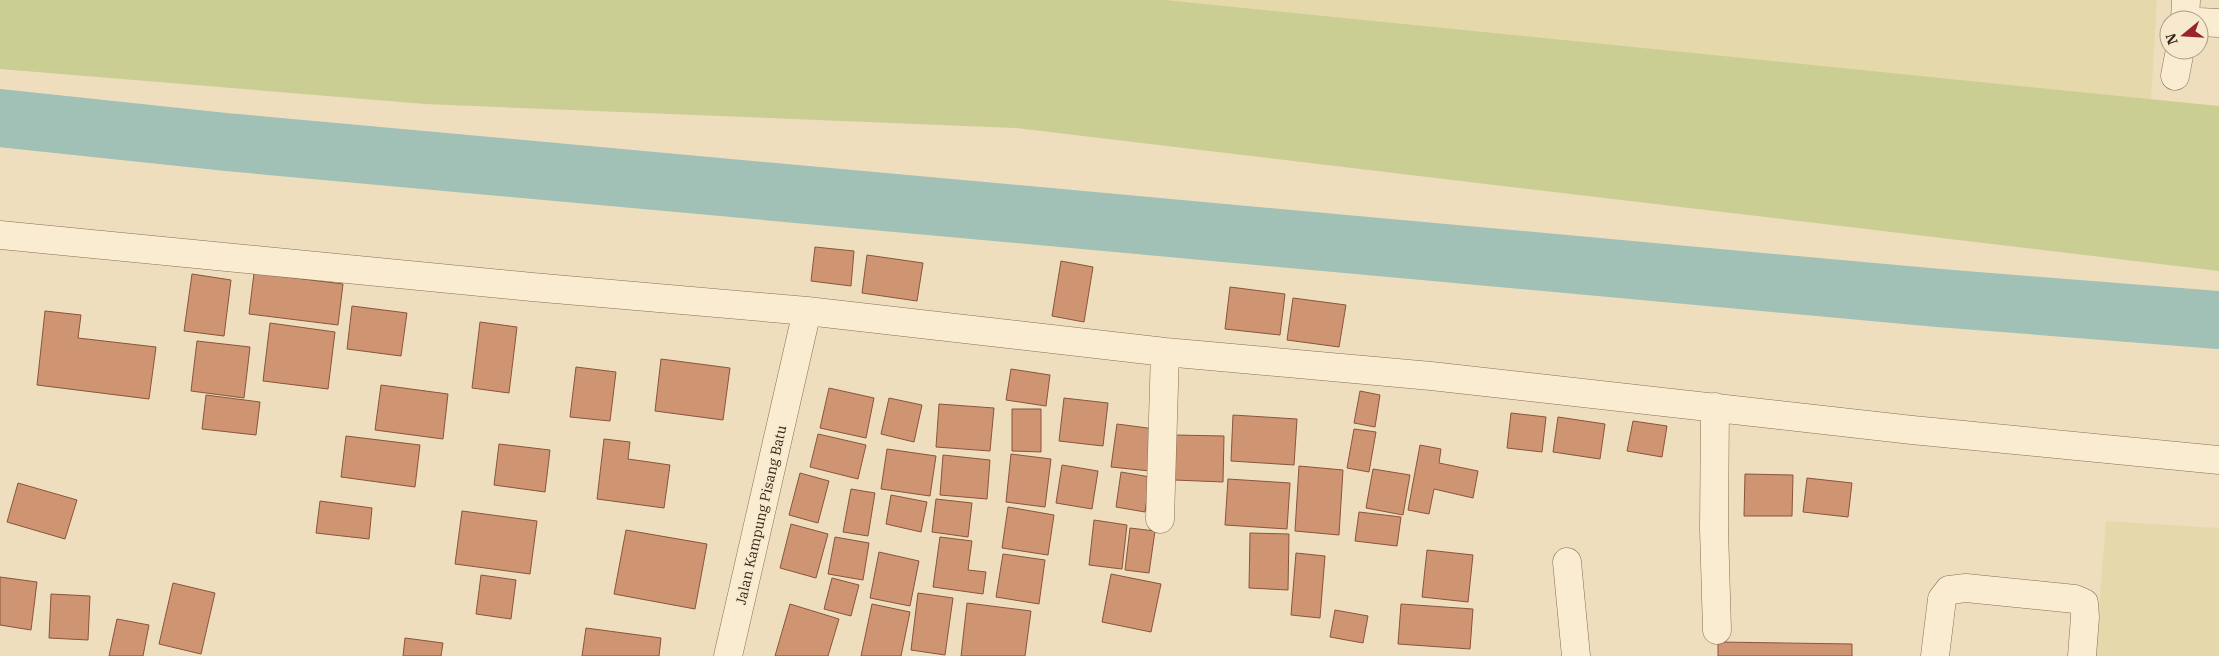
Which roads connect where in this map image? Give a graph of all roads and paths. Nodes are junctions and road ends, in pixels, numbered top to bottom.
1 (0, 235) edge
2 (805, 320) junction
3 (1164, 369) junction
4 (1715, 418) junction
5 (2219, 460) edge
6 (1160, 519) dead end
7 (1567, 562) dead end
8 (1717, 630) dead end
9 (728, 656) edge
10 (1576, 656) edge
11 (1935, 656) edge
12 (2082, 656) edge

1 - 2 street
2 - 3 street
2 - 9 street, Jalan Kampung Pisang Batu
3 - 4 street
3 - 6 street
4 - 5 street
4 - 8 street
7 - 10 street
11 - 12 street

